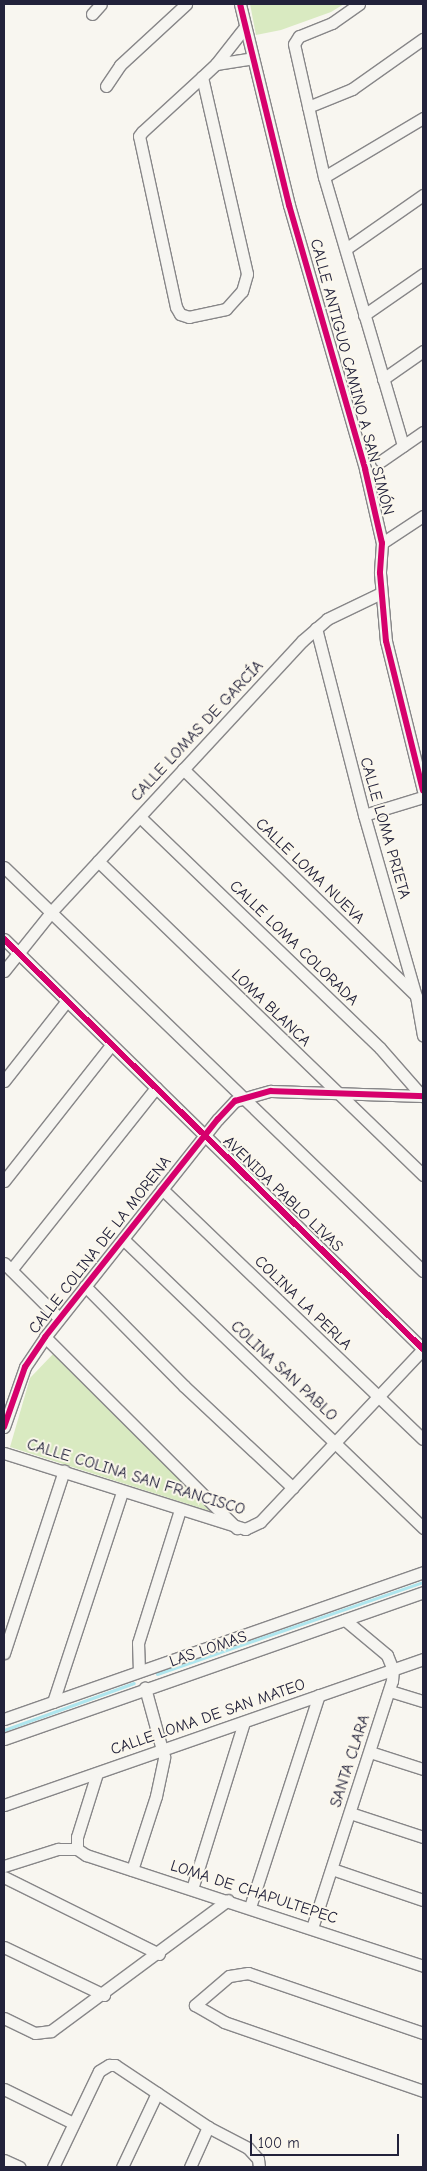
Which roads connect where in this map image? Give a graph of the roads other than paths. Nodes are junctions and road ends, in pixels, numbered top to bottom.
1 (100, 4) edge
2 (186, 4) edge
3 (240, 4) edge
4 (359, 4) edge
5 (92, 14) dead end
6 (245, 27) junction
7 (423, 39) edge
8 (253, 58) junction
9 (216, 64) junction
10 (202, 77) junction
11 (106, 86) dead end
12 (308, 107) junction
13 (423, 118) edge
14 (324, 177) junction
15 (423, 195) edge
16 (346, 248) junction
17 (423, 274) edge
18 (364, 315) junction
19 (423, 351) edge
20 (383, 379) junction
21 (423, 432) edge
22 (403, 446) junction
23 (381, 461) dead end
24 (423, 516) edge
25 (382, 543) junction
26 (381, 593) junction
27 (316, 628) junction
28 (184, 769) junction
29 (423, 790) edge
30 (423, 797) edge
31 (364, 815) junction
32 (140, 817) junction
33 (98, 861) junction
34 (4, 866) edge
35 (52, 911) junction
36 (4, 939) edge
37 (18, 953) junction
38 (4, 972) edge
39 (416, 996) junction
40 (66, 1002) junction
41 (423, 1035) edge
42 (110, 1045) junction
43 (4, 1081) edge
44 (156, 1088) junction
45 (335, 1093) junction
46 (244, 1096) junction
47 (422, 1096) edge
48 (203, 1137) junction
49 (423, 1175) edge
50 (4, 1181) edge
51 (162, 1189) junction
52 (123, 1239) junction
53 (8, 1266) edge
54 (423, 1271) edge
55 (85, 1286) junction
56 (59, 1318) junction
57 (45, 1337) junction
58 (423, 1349) edge
59 (379, 1398) junction
60 (4, 1427) edge
61 (423, 1439) edge
62 (337, 1443) junction
63 (4, 1453) edge
64 (64, 1472) junction
65 (293, 1488) junction
66 (122, 1492) junction
67 (180, 1510) junction
68 (423, 1528) edge
69 (238, 1529) junction
70 (423, 1572) edge
71 (423, 1592) edge
72 (345, 1620) junction
73 (4, 1653) edge
74 (423, 1659) edge
75 (393, 1670) junction
76 (139, 1671) junction
77 (145, 1688) junction
78 (390, 1691) junction
79 (319, 1695) junction
80 (423, 1701) edge
81 (52, 1702) junction
82 (4, 1719) edge
83 (244, 1722) junction
84 (4, 1739) edge
85 (163, 1749) junction
86 (370, 1752) junction
87 (423, 1769) edge
88 (97, 1773) junction
89 (4, 1806) edge
90 (350, 1813) junction
91 (423, 1836) edge
92 (77, 1848) junction
93 (4, 1866) edge
94 (332, 1869) junction
95 (132, 1870) junction
96 (4, 1877) edge
97 (192, 1889) junction
98 (228, 1900) junction
99 (423, 1900) edge
100 (250, 1907) junction
101 (312, 1928) junction
102 (4, 1947) edge
103 (159, 1954) junction
104 (423, 1966) edge
105 (104, 1995) junction
106 (4, 2018) edge
107 (423, 2033) edge
108 (4, 2089) edge
109 (423, 2091) edge
110 (156, 2093) junction
111 (73, 2123) junction
112 (208, 2127) junction
113 (4, 2160) edge
114 (259, 2166) edge
115 (20, 2167) edge
116 (53, 2167) edge
117 (122, 2167) edge
118 (190, 2167) edge

1 - 5 street
2 - 11 street
3 - 6 street, CALLE ANTIGUO CAMINO A SAN SIMÓN
4 - 12 street
6 - 8 street, CALLE ANTIGUO CAMINO A SAN SIMÓN
6 - 9 street
7 - 12 street
8 - 9 street
8 - 25 street, CALLE ANTIGUO CAMINO A SAN SIMÓN
9 - 10 street
10 - 10 street
12 - 14 street
13 - 14 street
14 - 16 street
15 - 16 street
16 - 18 street
17 - 18 street
18 - 20 street
19 - 20 street
20 - 22 street
21 - 22 street
22 - 23 street
24 - 25 street
25 - 26 street, CALLE ANTIGUO CAMINO A SAN SIMÓN
26 - 27 street, CALLE LOMAS DE GARCÍA
26 - 29 street, CALLE ANTIGUO CAMINO A SAN SIMÓN
27 - 28 street, CALLE LOMAS DE GARCÍA
27 - 31 street, CALLE LOMA PRIETA
28 - 32 street, CALLE LOMAS DE GARCÍA
28 - 39 street, CALLE LOMA NUEVA
30 - 31 street
31 - 39 street, CALLE LOMA PRIETA
32 - 33 street, CALLE LOMAS DE GARCÍA
32 - 47 street, CALLE LOMA COLORADA
33 - 35 street, CALLE LOMAS DE GARCÍA
33 - 45 street, LOMA BLANCA
34 - 35 street
35 - 37 street, CALLE LOMAS DE GARCÍA
35 - 46 street
36 - 37 street, AVENIDA PABLO LIVAS
37 - 38 street, CALLE LOMAS DE GARCÍA
37 - 40 street, AVENIDA PABLO LIVAS
39 - 41 street, CALLE LOMA PRIETA
40 - 42 street, AVENIDA PABLO LIVAS
40 - 43 street
42 - 44 street, AVENIDA PABLO LIVAS
42 - 50 street
44 - 48 street, AVENIDA PABLO LIVAS
44 - 53 street
45 - 46 street
45 - 47 street
45 - 49 street, LOMA BLANCA
46 - 48 street, CALLE COLINA DE LA MORENA
46 - 54 street
48 - 51 street, CALLE COLINA DE LA MORENA
48 - 58 street, AVENIDA PABLO LIVAS
51 - 52 street, CALLE COLINA DE LA MORENA
51 - 59 street, COLINA LA PERLA
52 - 55 street, CALLE COLINA DE LA MORENA
52 - 62 street, COLINA SAN PABLO
53 - 56 street
55 - 56 street, CALLE COLINA DE LA MORENA
55 - 65 street
56 - 57 street, CALLE COLINA DE LA MORENA
57 - 60 street, CALLE COLINA DE LA MORENA
57 - 69 street
58 - 59 street, CALLE COLINA SAN FRANCISCO
59 - 61 street, COLINA LA PERLA
59 - 62 street, CALLE COLINA SAN FRANCISCO
62 - 65 street, CALLE COLINA SAN FRANCISCO
62 - 68 street, COLINA SAN PABLO
63 - 64 street, CALLE COLINA SAN FRANCISCO
64 - 66 street, CALLE COLINA SAN FRANCISCO
64 - 73 street
65 - 69 street, CALLE COLINA SAN FRANCISCO
66 - 67 street, CALLE COLINA SAN FRANCISCO
66 - 81 street
67 - 69 street, CALLE COLINA SAN FRANCISCO
67 - 76 street
70 - 76 street, LAS LOMAS
71 - 72 street, LAS LOMAS
72 - 75 street
72 - 77 street, LAS LOMAS
74 - 75 street, CALLE LOMA DE SAN MATEO
75 - 78 street, SANTA CLARA
75 - 79 street, CALLE LOMA DE SAN MATEO
76 - 81 street, LAS LOMAS
77 - 84 street, LAS LOMAS
77 - 85 street
78 - 80 street
78 - 86 street, SANTA CLARA
79 - 83 street, CALLE LOMA DE SAN MATEO
79 - 100 street
81 - 82 street, LAS LOMAS
83 - 85 street, CALLE LOMA DE SAN MATEO
83 - 97 street
85 - 88 street, CALLE LOMA DE SAN MATEO
85 - 95 street
86 - 87 street
86 - 90 street, SANTA CLARA
88 - 89 street, CALLE LOMA DE SAN MATEO
88 - 92 street
90 - 91 street
90 - 94 street, SANTA CLARA
92 - 93 street
92 - 95 street, LOMA DE CHAPULTEPEC
94 - 99 street
94 - 101 street, SANTA CLARA
95 - 97 street, LOMA DE CHAPULTEPEC
96 - 103 street
97 - 98 street, LOMA DE CHAPULTEPEC
98 - 100 street, LOMA DE CHAPULTEPEC
98 - 103 street
100 - 101 street, LOMA DE CHAPULTEPEC
101 - 104 street, LOMA DE CHAPULTEPEC
102 - 105 street
103 - 105 street
105 - 106 street
107 - 109 street
108 - 111 street
110 - 111 street
110 - 112 street
110 - 117 street
111 - 116 street
112 - 114 street
112 - 118 street
113 - 115 street

